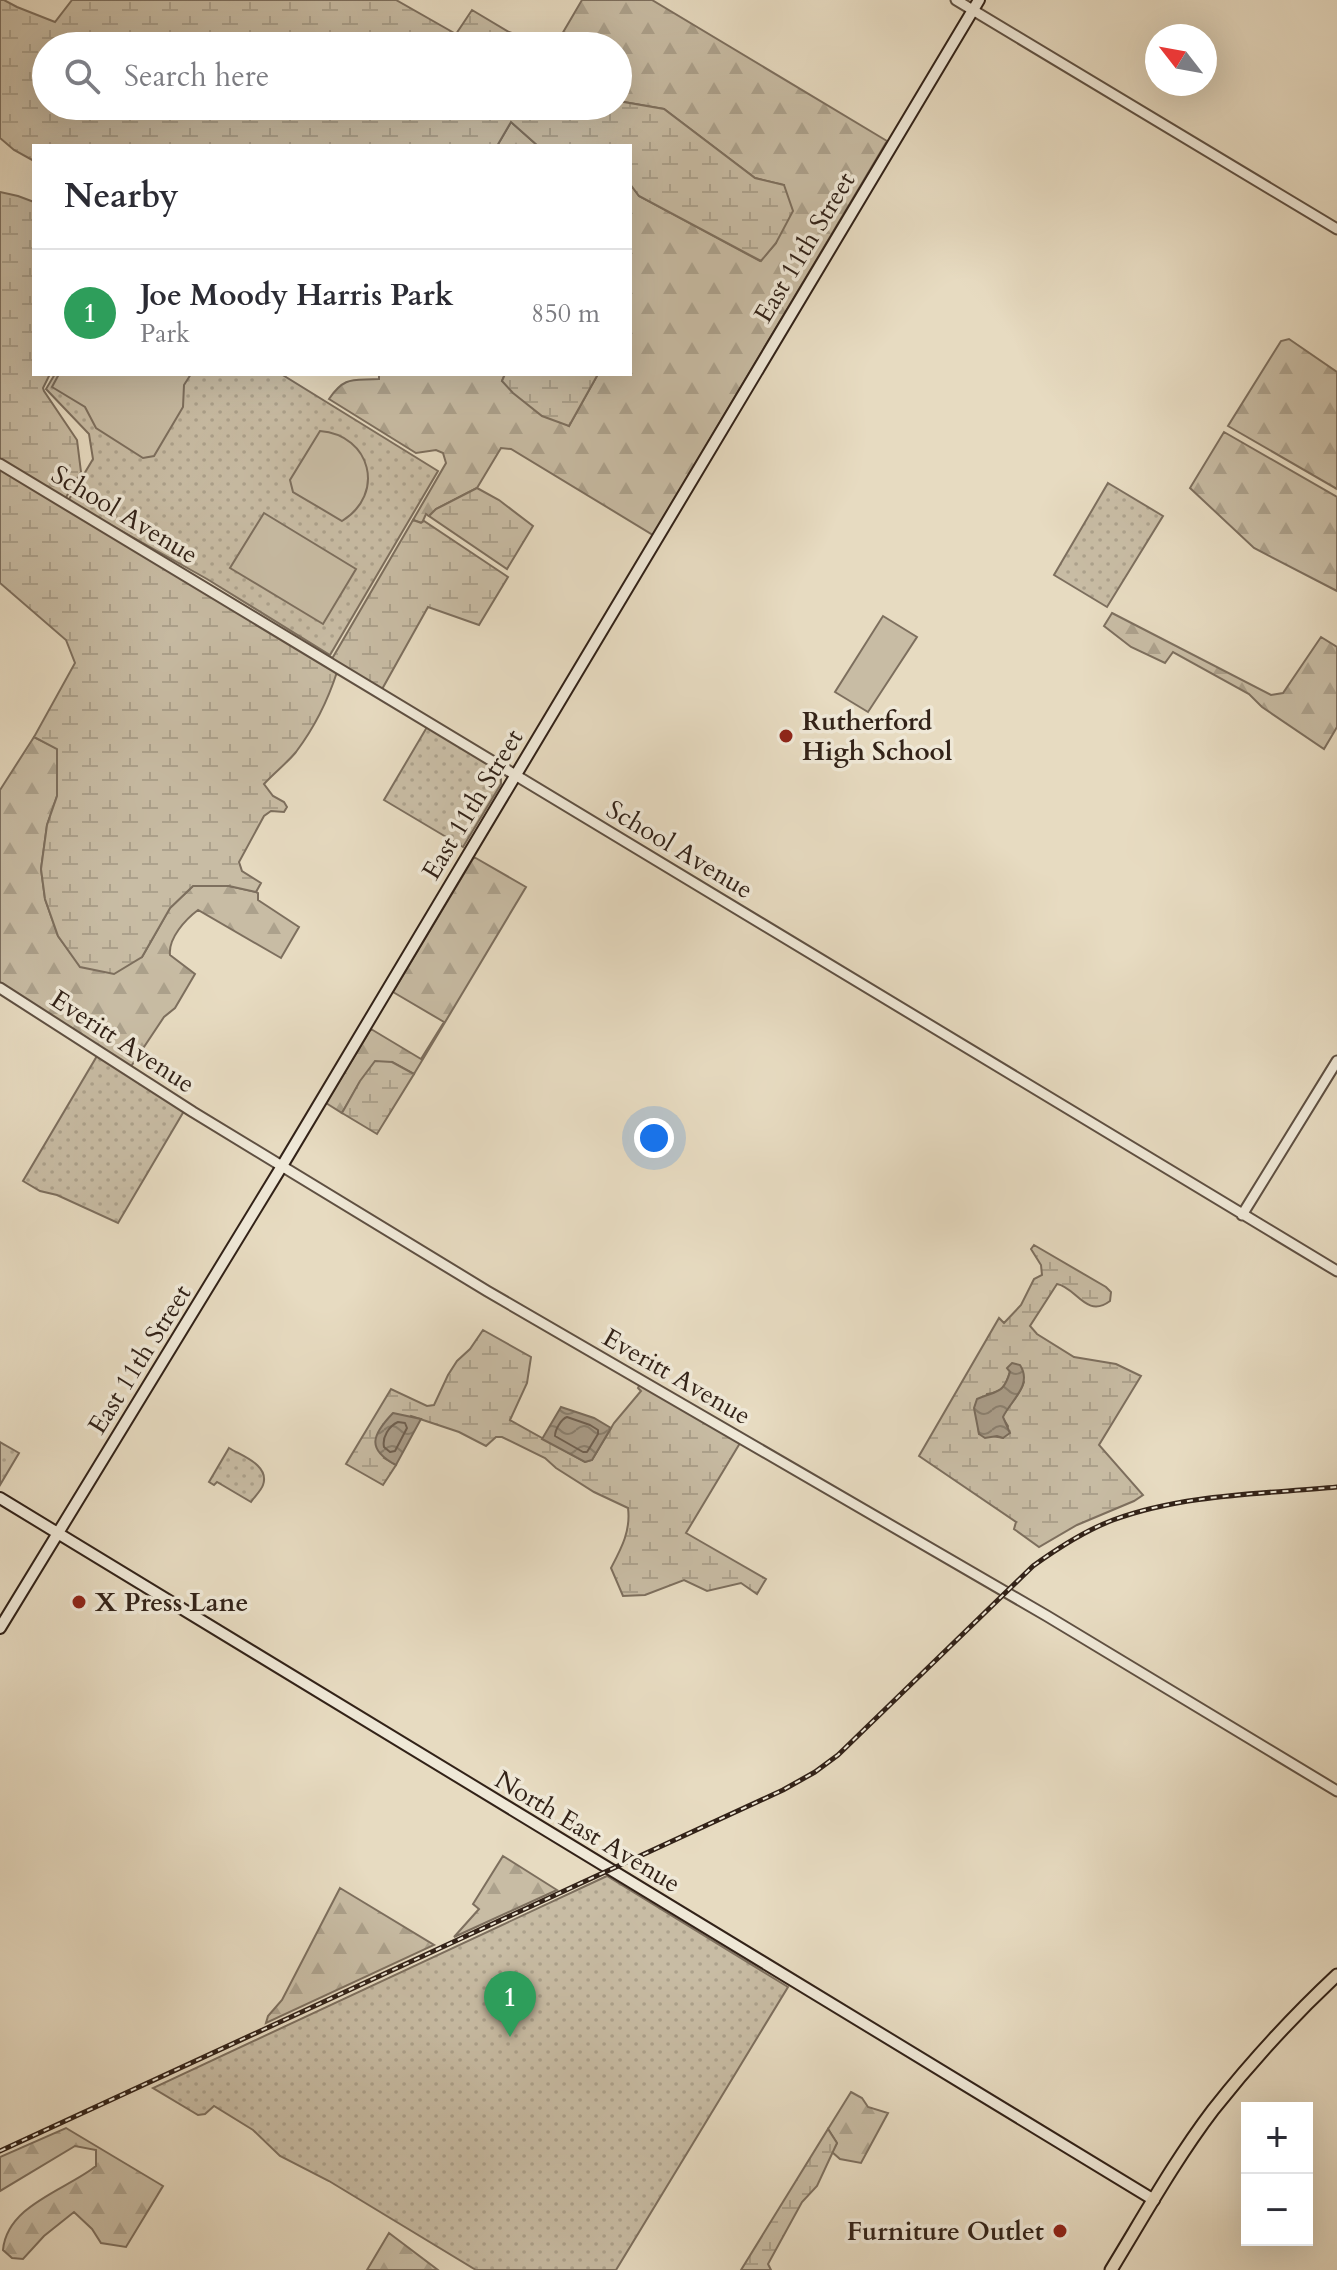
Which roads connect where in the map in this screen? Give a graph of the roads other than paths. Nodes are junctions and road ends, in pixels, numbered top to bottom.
1 (956, 0) edge
2 (976, 5) edge
3 (1337, 229) edge
4 (0, 464) edge
5 (515, 775) junction
6 (0, 988) edge
7 (1337, 1061) edge
8 (282, 1166) junction
9 (1242, 1215) junction
10 (1337, 1271) edge
11 (0, 1498) edge
12 (56, 1533) junction
13 (0, 1628) edge
14 (1337, 1791) edge
15 (1337, 1975) edge
16 (1154, 2200) junction
17 (1111, 2270) edge

1 - 2 street
2 - 3 street
2 - 5 main road, East 11th Street
4 - 5 street, School Avenue
5 - 8 main road, East 11th Street
5 - 9 street, School Avenue
6 - 8 street, Everitt Avenue
7 - 9 street
8 - 12 main road, East 11th Street
8 - 14 street, Everitt Avenue
9 - 10 street, School Avenue
11 - 12 main road, North East Avenue
12 - 13 main road, East 11th Street
12 - 16 main road, North East Avenue
15 - 16 main road
16 - 17 main road

